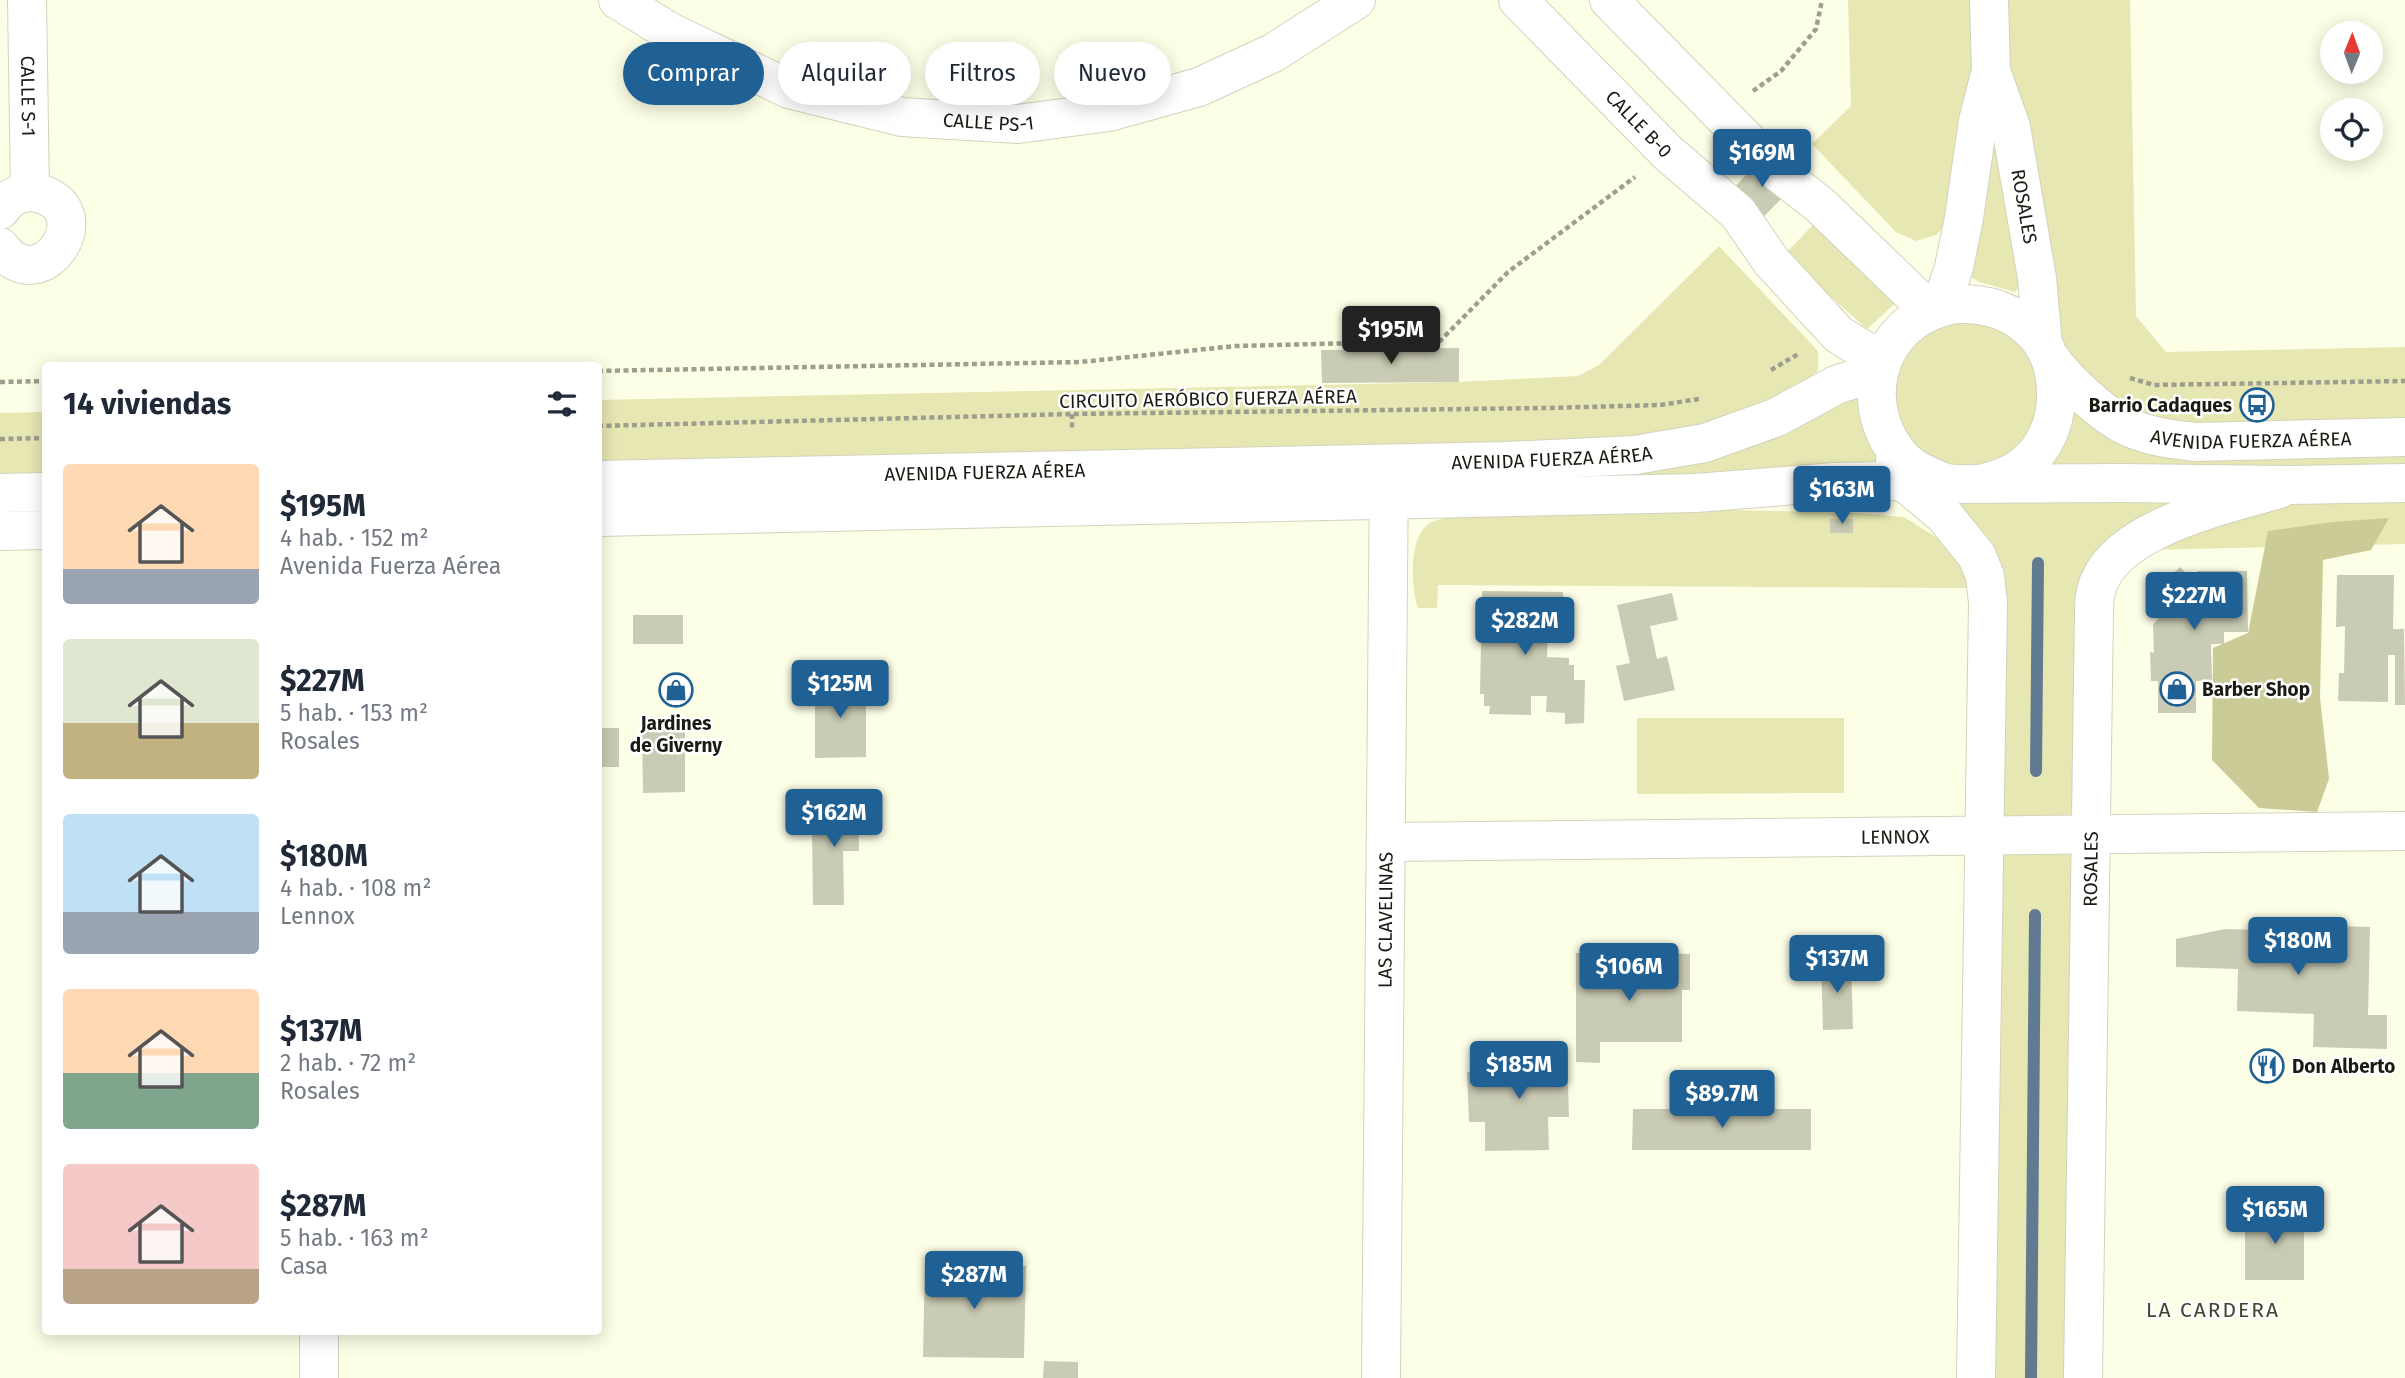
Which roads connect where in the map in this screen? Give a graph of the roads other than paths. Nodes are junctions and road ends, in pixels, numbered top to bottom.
1 (27, 0) edge
2 (618, 0) edge
3 (1356, 0) edge
4 (1518, 0) edge
5 (1609, 0) edge
6 (1989, 0) edge
7 (1990, 71) junction
8 (15, 201) edge
9 (0, 247) edge
10 (1935, 309) junction
11 (2047, 351) junction
12 (1880, 366) junction
13 (1885, 435) junction
14 (2405, 437) edge
15 (1389, 463) junction
16 (602, 480) edge
17 (1903, 481) junction
18 (2405, 483) edge
19 (1968, 484) junction
20 (2291, 485) junction
21 (42, 492) edge
22 (0, 493) edge
23 (1389, 500) junction
24 (602, 517) edge
25 (42, 530) edge
26 (0, 531) edge
27 (2405, 831) edge
28 (2090, 835) junction
29 (1985, 836) junction
30 (1386, 842) junction
31 (319, 1335) edge
32 (319, 1378) edge
33 (1381, 1378) edge
34 (1976, 1378) edge
35 (2083, 1378) edge

1 - 8 street, CALLE S-1
2 - 3 street, CALLE PS-1
4 - 12 street, CALLE B-0
5 - 10 street
6 - 7 street, ROSALES
7 - 10 street, ROSALES
7 - 11 street, ROSALES
8 - 9 street, CALLE S-1
10 - 11 street, AVENIDA FUERZA AÉREA
10 - 12 street
11 - 14 street, AVENIDA FUERZA AÉREA
11 - 19 street
12 - 13 street
12 - 15 street, AVENIDA FUERZA AÉREA
13 - 17 street
13 - 19 street
15 - 16 street, AVENIDA FUERZA AÉREA
15 - 23 street, LAS CLAVELINAS
17 - 19 street, AVENIDA FUERZA AÉREA
17 - 23 street, AVENIDA FUERZA AÉREA
17 - 29 street
18 - 20 street, AVENIDA FUERZA AÉREA
19 - 20 street, AVENIDA FUERZA AÉREA
20 - 28 street, ROSALES
21 - 22 street
23 - 24 street, AVENIDA FUERZA AÉREA
23 - 30 street, LAS CLAVELINAS
25 - 26 street
27 - 28 street, LENNOX
28 - 29 street, LENNOX
28 - 35 street, ROSALES
29 - 30 street, LENNOX
29 - 34 street
30 - 33 street, LAS CLAVELINAS
31 - 32 street

